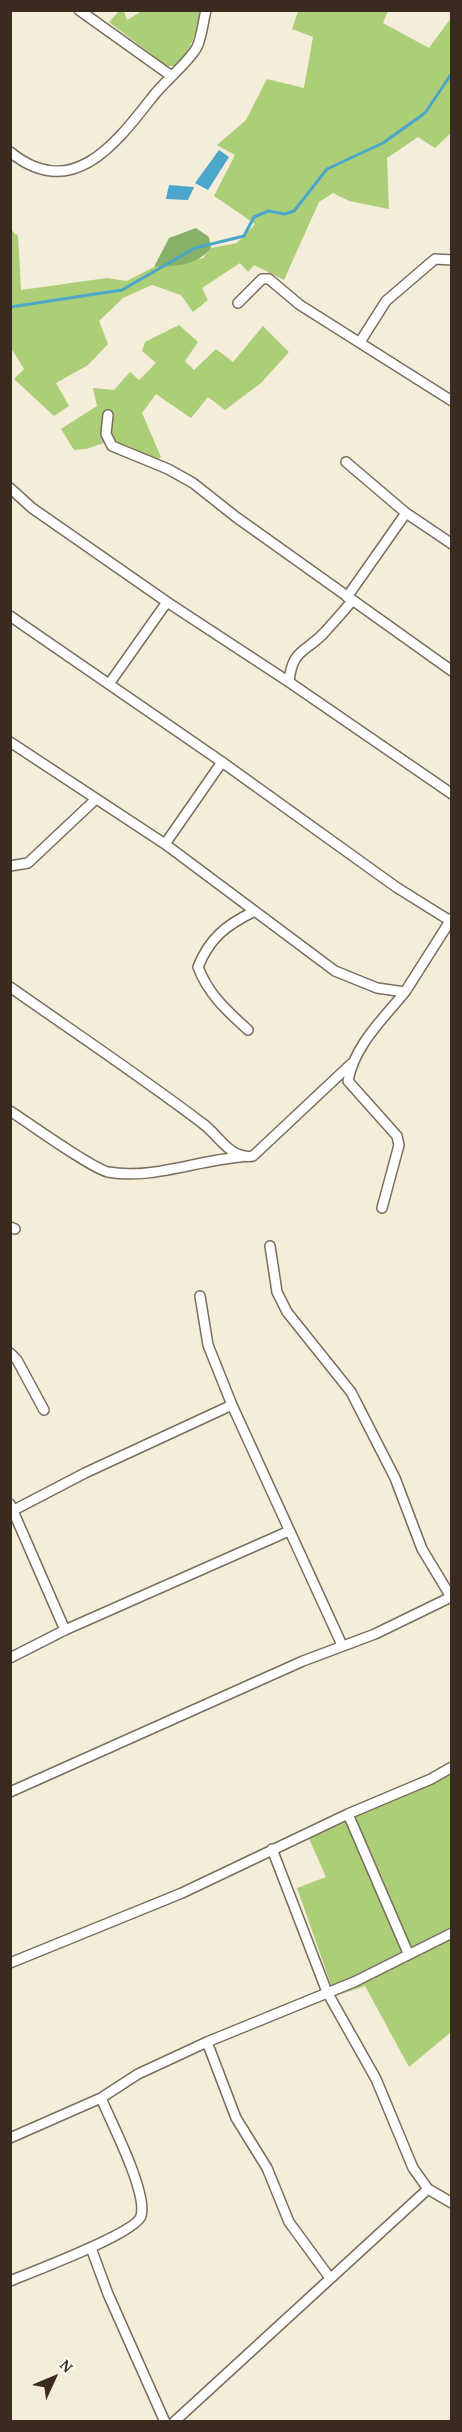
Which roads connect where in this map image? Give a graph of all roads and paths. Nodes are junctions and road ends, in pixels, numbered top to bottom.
1 (79, 10) edge
2 (206, 10) edge
3 (170, 75) junction
4 (10, 152) edge
5 (452, 260) edge
6 (238, 303) dead end
7 (360, 342) junction
8 (452, 401) edge
9 (108, 414) dead end
10 (346, 462) dead end
11 (10, 488) edge
12 (406, 513) junction
13 (452, 544) edge
14 (350, 599) junction
15 (167, 602) junction
16 (10, 616) edge
17 (452, 671) edge
18 (289, 682) junction
19 (109, 684) junction
20 (10, 742) edge
21 (222, 762) junction
22 (452, 794) edge
23 (96, 799) junction
24 (165, 844) junction
25 (10, 866) edge
26 (253, 912) junction
27 (451, 920) edge
28 (10, 987) edge
29 (405, 992) junction
30 (248, 1030) dead end
31 (351, 1064) junction
32 (10, 1111) edge
33 (243, 1157) junction
34 (382, 1208) dead end
35 (270, 1246) dead end
36 (200, 1296) dead end
37 (10, 1353) edge
38 (232, 1405) junction
39 (44, 1410) dead end
40 (12, 1507) edge
41 (289, 1531) junction
42 (451, 1598) edge
43 (65, 1630) junction
44 (342, 1645) junction
45 (10, 1658) edge
46 (452, 1767) edge
47 (11, 1790) edge
48 (348, 1814) junction
49 (272, 1850) junction
50 (452, 1933) edge
51 (408, 1953) junction
52 (10, 1963) edge
53 (327, 1992) junction
54 (207, 2042) junction
55 (101, 2098) junction
56 (10, 2138) edge
57 (428, 2189) junction
58 (452, 2204) edge
59 (91, 2248) junction
60 (330, 2278) junction
61 (10, 2282) edge
62 (165, 2421) edge
63 (174, 2421) edge

1 - 3 street
2 - 3 street
3 - 4 street
5 - 7 street
6 - 7 street
7 - 8 street
9 - 14 street
10 - 12 street
11 - 15 street
12 - 13 street
12 - 14 street
14 - 17 street
14 - 18 street
15 - 18 street
15 - 19 street
16 - 19 street
18 - 22 street
19 - 21 street
20 - 23 street
21 - 24 street
21 - 27 street
23 - 24 street
23 - 25 street
24 - 26 street
26 - 29 street
26 - 30 street
27 - 29 street
28 - 33 street
29 - 31 street
31 - 33 street
31 - 34 street
32 - 33 street
35 - 42 street
36 - 38 street
37 - 39 street
38 - 40 street
38 - 41 street
40 - 43 street
41 - 43 street
41 - 44 street
42 - 44 street
43 - 45 street
44 - 47 street
46 - 48 street
48 - 49 street
48 - 51 street
49 - 52 street
49 - 53 street
50 - 51 street
51 - 53 street
53 - 54 street
53 - 57 street
54 - 55 street
54 - 60 street
55 - 56 street
55 - 59 street
57 - 58 street
57 - 60 street
59 - 61 street
59 - 62 street
60 - 63 street

